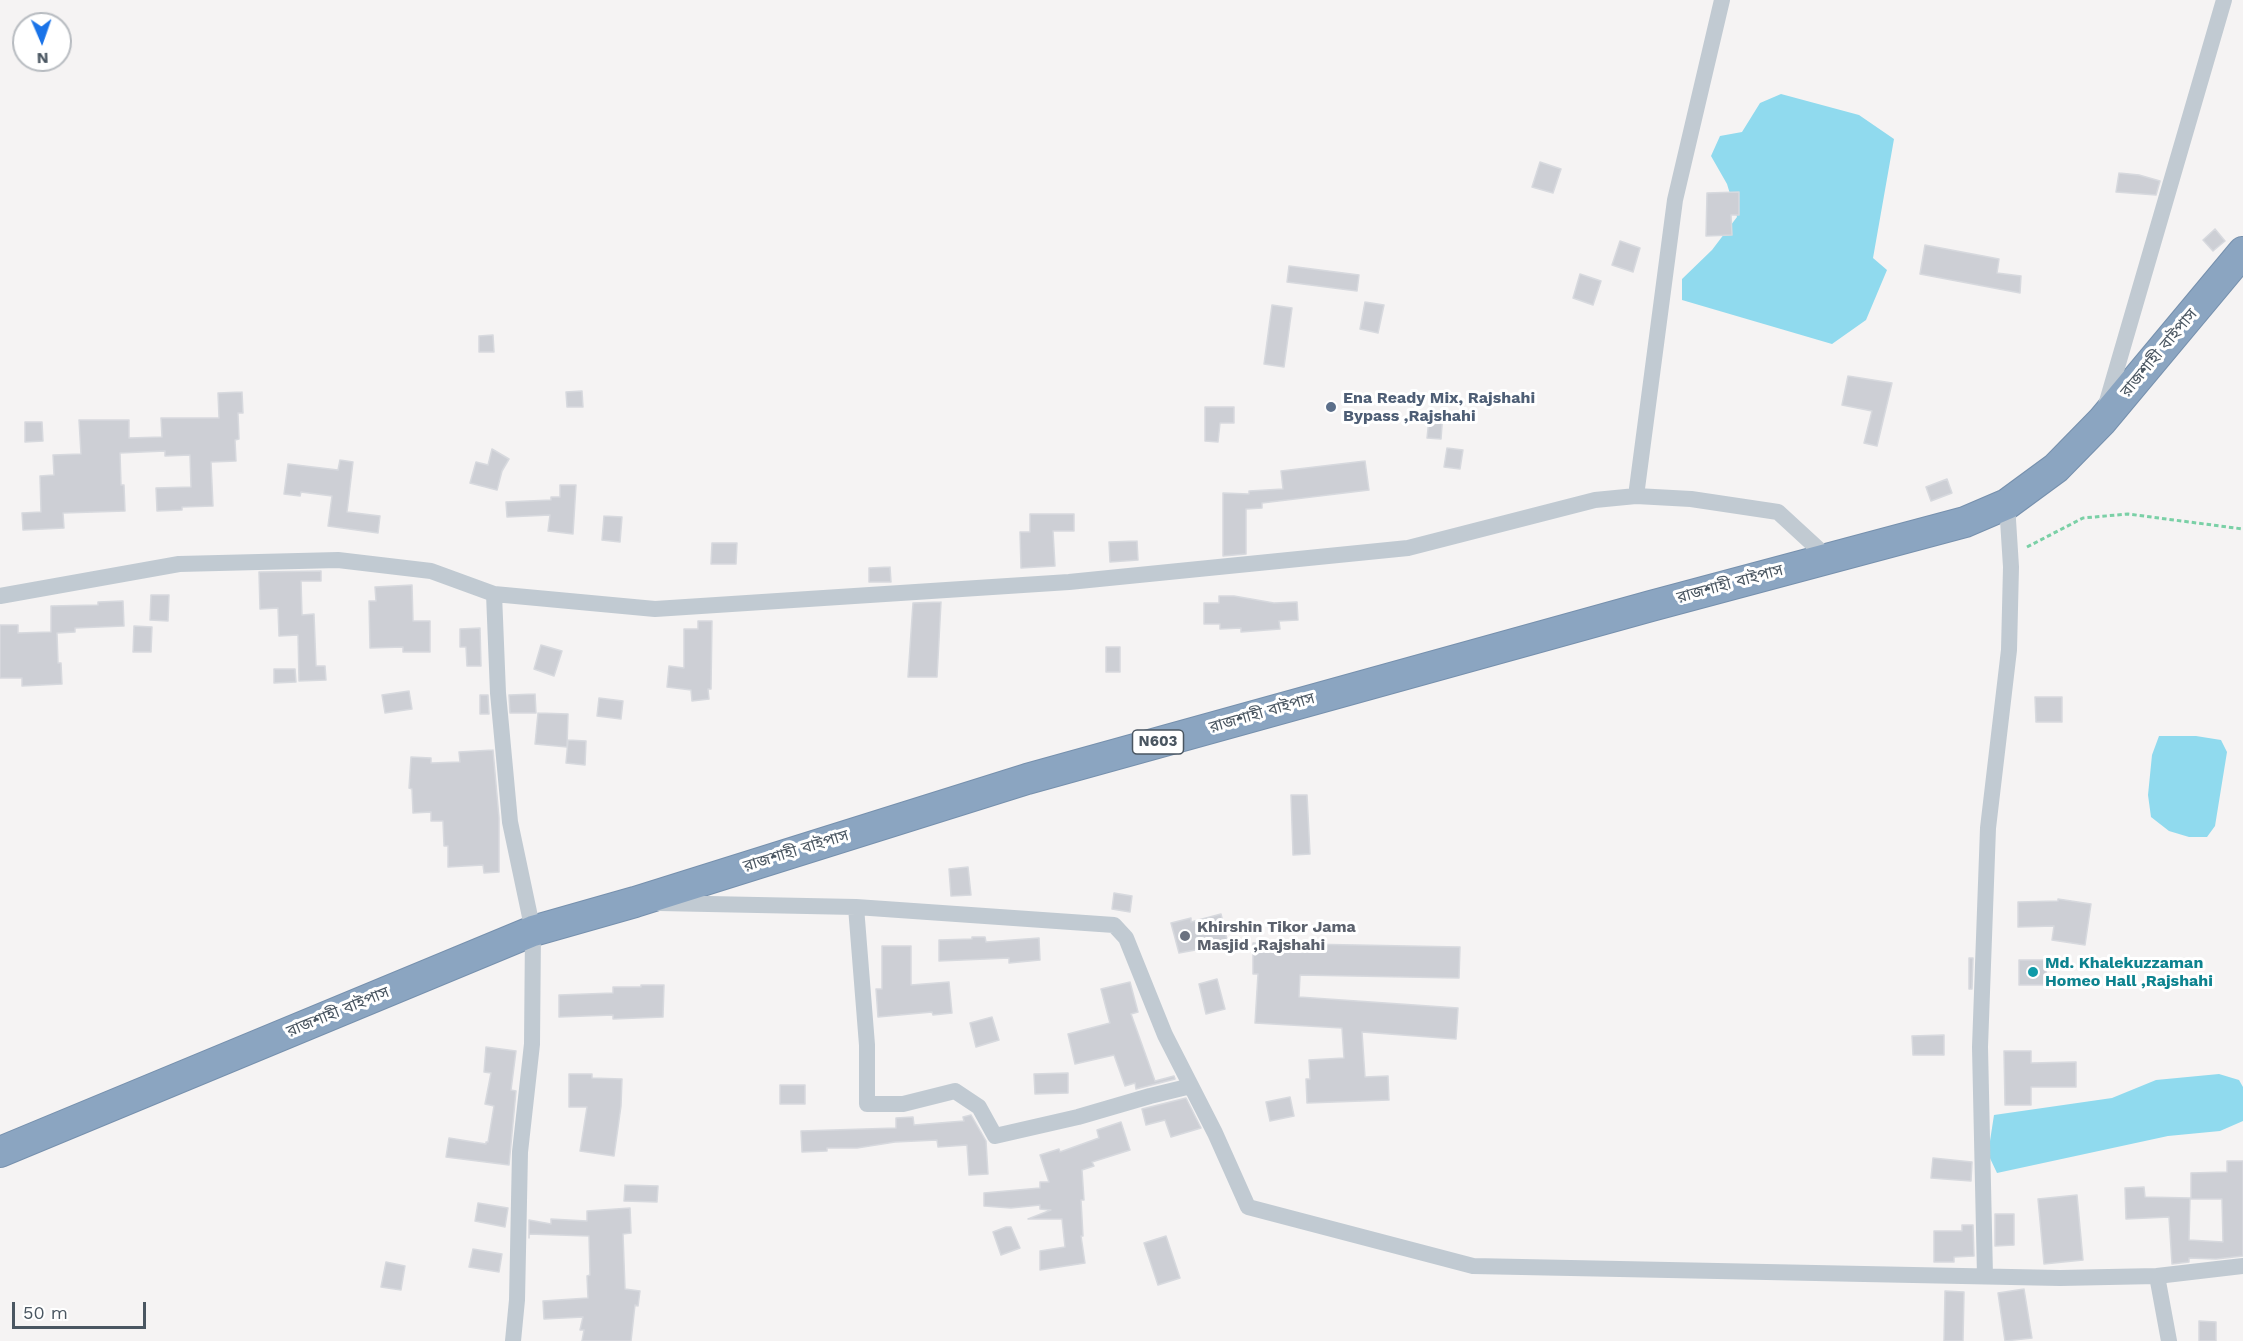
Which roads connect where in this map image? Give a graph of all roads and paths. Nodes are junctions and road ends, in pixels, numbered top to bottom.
1 (1722, 0) edge
2 (2224, 0) edge
3 (2243, 252) edge
4 (2102, 421) junction
5 (1636, 496) junction
6 (2007, 504) junction
7 (2243, 529) edge
8 (1828, 558) junction
9 (2011, 567) junction
10 (494, 594) junction
11 (0, 596) edge
12 (635, 902) junction
13 (856, 907) junction
14 (533, 931) junction
15 (1191, 1086) junction
16 (0, 1152) edge
17 (2243, 1266) edge
18 (1985, 1276) junction
19 (2157, 1276) junction
20 (513, 1341) edge
21 (2169, 1341) edge

1 - 5 street
2 - 4 street
3 - 4 highway, রাজশাহী বাইপাস / N603
4 - 6 highway, রাজশাহী বাইপাস / N603
5 - 8 street
5 - 10 street
6 - 8 highway, রাজশাহী বাইপাস / N603
6 - 9 street
7 - 9 path
8 - 12 highway, রাজশাহী বাইপাস / N603
9 - 18 street
10 - 11 street
10 - 14 street
12 - 13 street
12 - 14 highway, রাজশাহী বাইপাস / N603
13 - 15 street
13 - 15 street
14 - 16 highway, রাজশাহী বাইপাস / N603
14 - 20 street
15 - 18 street
17 - 19 street
18 - 19 street
19 - 21 street

